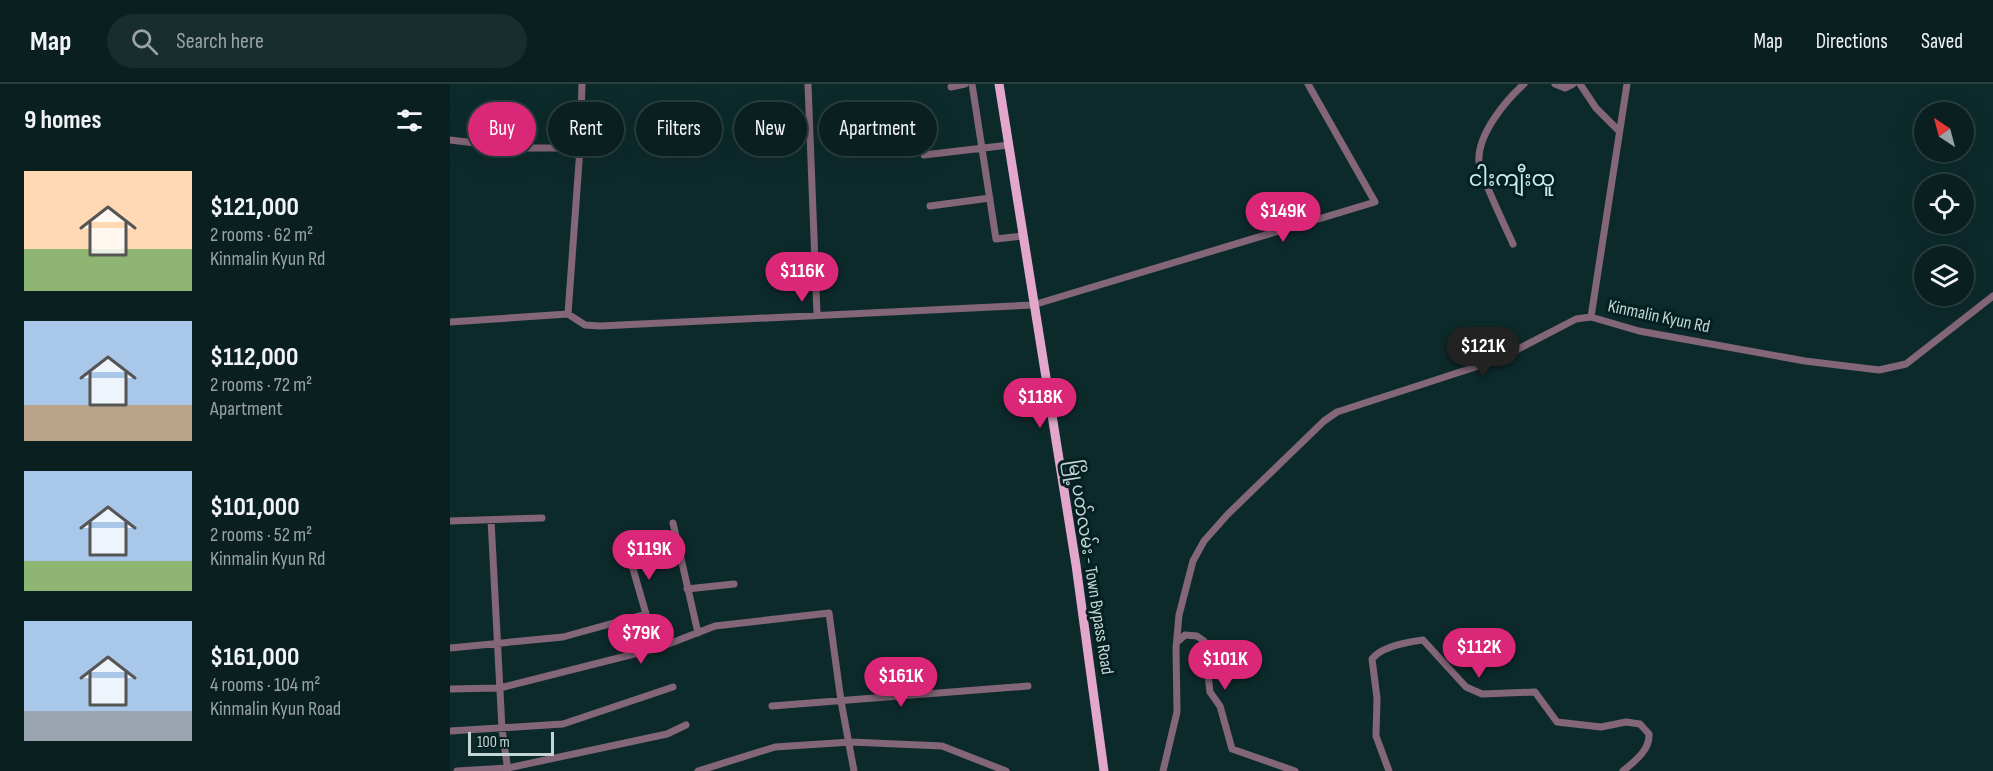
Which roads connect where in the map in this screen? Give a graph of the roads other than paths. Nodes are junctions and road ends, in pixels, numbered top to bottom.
1 (582, 84) edge
2 (808, 84) edge
3 (965, 84) edge
4 (972, 84) edge
5 (999, 84) edge
6 (1308, 84) edge
7 (1524, 84) edge
8 (1555, 84) edge
9 (1572, 84) edge
10 (1580, 84) edge
11 (1627, 84) edge
12 (951, 87) dead end
13 (1514, 87) edge
14 (581, 102) edge
15 (1619, 130) junction
16 (450, 140) edge
17 (1009, 145) junction
18 (548, 148) edge
19 (982, 148) junction
20 (937, 153) edge
21 (579, 156) edge
22 (990, 198) junction
23 (930, 206) dead end
24 (1023, 236) junction
25 (1513, 244) dead end
26 (1993, 296) edge
27 (1033, 305) junction
28 (567, 314) junction
29 (817, 314) junction
30 (1591, 317) junction
31 (450, 322) edge
32 (542, 518) dead end
33 (491, 520) junction
34 (450, 521) edge
35 (673, 523) dead end
36 (629, 555) dead end
37 (734, 584) dead end
38 (687, 589) junction
39 (646, 614) junction
40 (698, 633) junction
41 (1176, 642) junction
42 (497, 645) junction
43 (450, 648) edge
44 (658, 648) junction
45 (1028, 686) dead end
46 (673, 687) dead end
47 (500, 688) junction
48 (450, 689) edge
49 (840, 701) junction
50 (772, 706) dead end
51 (686, 725) dead end
52 (502, 729) junction
53 (450, 731) edge
54 (851, 742) junction
55 (508, 770) edge
56 (701, 770) edge
57 (457, 771) edge
58 (854, 771) edge
59 (1006, 771) edge
60 (1104, 771) edge
61 (1163, 771) edge
62 (1295, 771) edge
63 (1389, 771) edge
64 (1623, 771) edge

1 - 14 street
2 - 29 street
3 - 12 street
4 - 19 street
5 - 17 main road, မြို့ပတ်လမ်း - Town Bypass Road
6 - 27 street
7 - 13 street
8 - 9 street
10 - 15 street
11 - 15 street
13 - 25 street
15 - 30 street
16 - 18 street
17 - 19 street
17 - 24 main road, မြို့ပတ်လမ်း - Town Bypass Road
19 - 20 street
19 - 22 street
21 - 28 street
22 - 23 street
22 - 24 street
24 - 27 main road, မြို့ပတ်လမ်း - Town Bypass Road
26 - 30 street, Kinmalin Kyun Rd
27 - 29 street
27 - 60 main road, မြို့ပတ်လမ်း - Town Bypass Road
28 - 29 street
28 - 31 street
30 - 41 street, Kinmalin Kyun Rd
32 - 33 street
33 - 34 street
33 - 42 street
35 - 38 street
36 - 39 street
37 - 38 street
38 - 40 street
39 - 42 street
39 - 44 street
40 - 44 street
40 - 49 street
41 - 61 street, Kinmalin Kyun Rd
41 - 62 street
42 - 43 street
42 - 47 street
44 - 47 street
45 - 49 street
46 - 52 street
47 - 48 street
47 - 52 street
49 - 50 street
49 - 54 street
51 - 55 street
52 - 53 street
52 - 55 street
54 - 56 street
54 - 58 street
54 - 59 street
55 - 57 street
63 - 64 street

